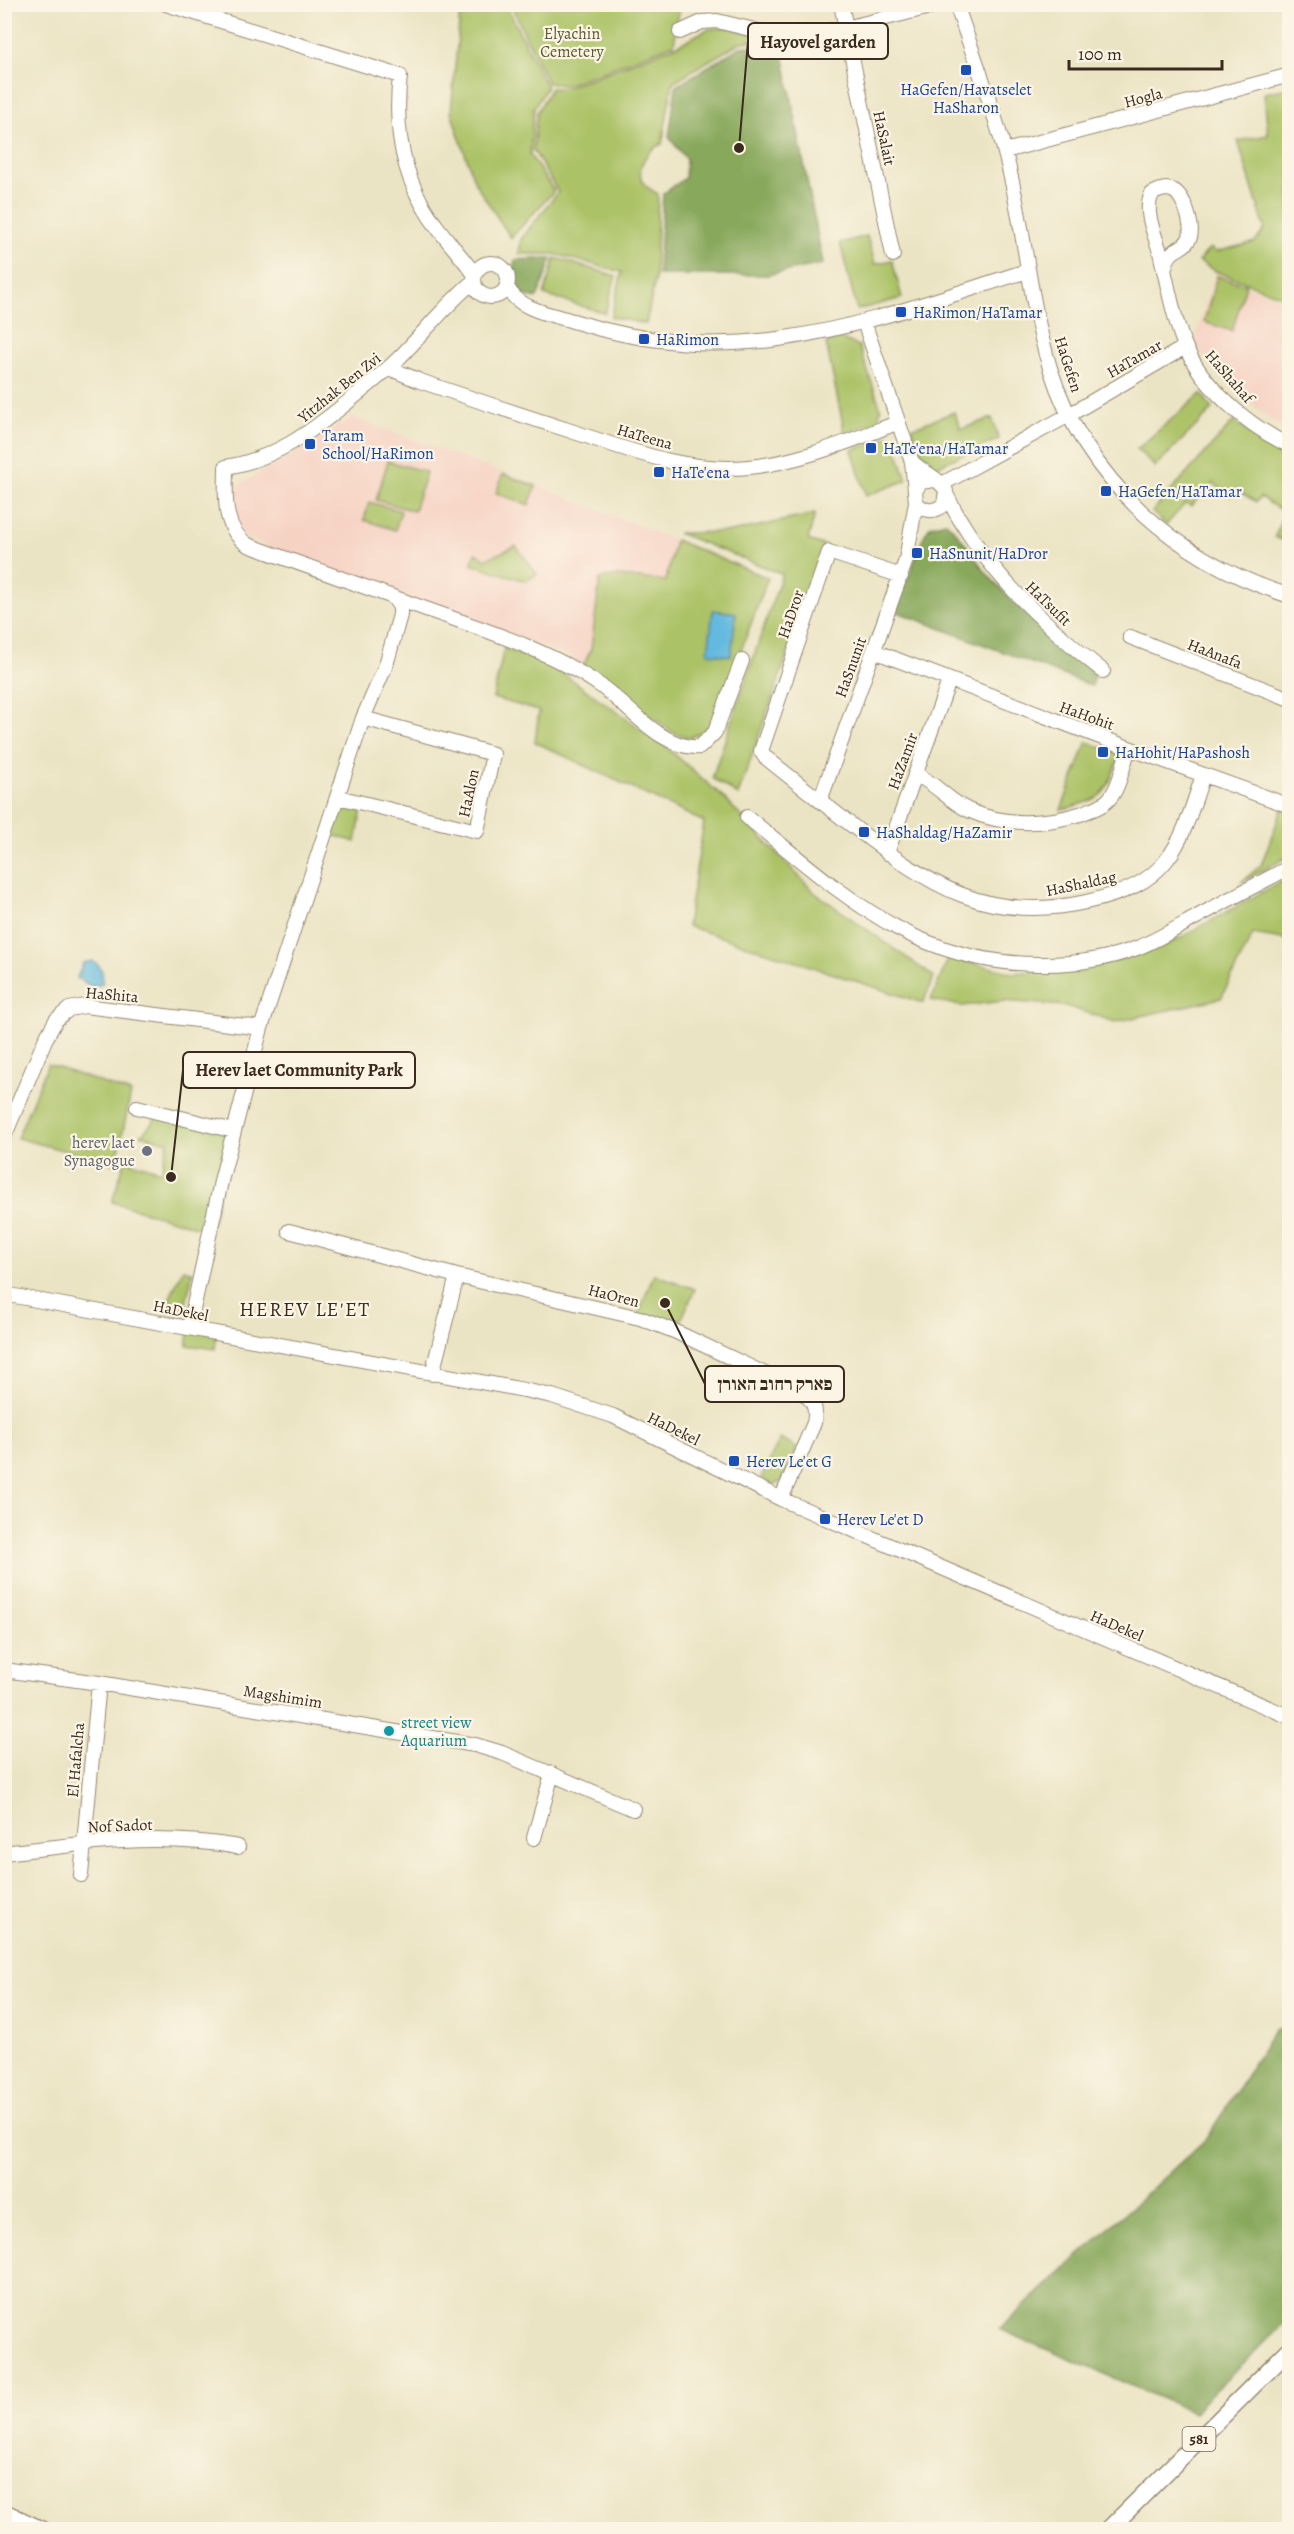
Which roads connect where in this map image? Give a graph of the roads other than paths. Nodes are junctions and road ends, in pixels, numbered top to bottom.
1 (166, 4) edge
2 (841, 4) edge
3 (942, 4) edge
4 (956, 4) edge
5 (846, 28) junction
6 (680, 32) dead end
7 (1290, 75) edge
8 (1005, 151) junction
9 (457, 250) junction
10 (892, 255) dead end
11 (496, 264) junction
12 (1027, 271) junction
13 (1164, 271) junction
14 (477, 283) junction
15 (507, 287) junction
16 (864, 322) junction
17 (1185, 347) junction
18 (389, 368) junction
19 (1069, 415) junction
20 (897, 423) junction
21 (1290, 446) edge
22 (912, 462) junction
23 (941, 487) junction
24 (916, 497) junction
25 (937, 510) junction
26 (960, 520) junction
27 (911, 545) junction
28 (901, 576) junction
29 (1290, 596) edge
30 (393, 597) junction
31 (1130, 637) dead end
32 (873, 651) junction
33 (742, 661) dead end
34 (1103, 671) dead end
35 (949, 681) junction
36 (1290, 699) edge
37 (363, 718) junction
38 (1129, 748) junction
39 (765, 757) joint
40 (915, 774) junction
41 (1203, 775) junction
42 (338, 797) junction
43 (820, 801) junction
44 (1290, 806) edge
45 (747, 817) dead end
46 (887, 853) junction
47 (1290, 867) edge
48 (261, 1028) junction
49 (137, 1107) dead end
50 (234, 1131) junction
51 (4, 1137) edge
52 (288, 1231) dead end
53 (457, 1276) junction
54 (4, 1294) edge
55 (189, 1328) junction
56 (432, 1374) junction
57 (781, 1499) junction
58 (4, 1670) edge
59 (99, 1683) junction
60 (1290, 1717) edge
61 (552, 1774) junction
62 (633, 1809) dead end
63 (534, 1839) dead end
64 (84, 1842) junction
65 (238, 1847) dead end
66 (4, 1853) edge
67 (81, 1875) dead end
68 (1290, 2349) edge
69 (4, 2512) edge
70 (42, 2529) edge
71 (1108, 2529) edge

1 - 9 street
2 - 5 street, HaSalait
3 - 5 street
4 - 8 street, HaGefen
5 - 6 street
5 - 10 street, HaSalait
7 - 8 street, Hogla
8 - 12 street, HaGefen
9 - 11 street
9 - 14 street
11 - 14 street
11 - 15 street
12 - 16 street
12 - 19 street, HaGefen
13 - 13 street, HaShahaf
13 - 17 street, HaShahaf
14 - 15 street
14 - 18 street, Yitzhak Ben Zvi
15 - 16 street
16 - 20 street
17 - 19 street, HaTamar
17 - 21 street, HaShahaf
18 - 20 street, HaTeena
18 - 30 street, Yitzhak Ben Zvi
19 - 23 street, HaTamar
19 - 29 street, HaGefen
20 - 22 street
22 - 23 street
22 - 24 street
23 - 24 street
23 - 25 street
23 - 26 street, HaTsufit
24 - 25 street
24 - 27 street, HaSnunit
25 - 26 street, HaTsufit
25 - 27 street, HaSnunit
26 - 34 street, HaTsufit
27 - 28 street, HaSnunit
28 - 32 street, HaSnunit
28 - 39 street, HaDror
30 - 33 street
30 - 37 street
31 - 36 street, HaAnafa
32 - 35 street, HaHohit
32 - 43 street, HaSnunit
35 - 38 street, HaHohit
35 - 40 street, HaZamir
37 - 42 street
37 - 42 street, HaAlon
38 - 40 street
38 - 41 street, HaHohit
39 - 43 street, HaShaldag
40 - 46 street, HaZamir
41 - 44 street, HaHohit
41 - 46 street, HaShaldag
42 - 48 street
43 - 46 street, HaShaldag
45 - 47 street
48 - 50 street
48 - 51 street, HaShita
49 - 50 street
50 - 55 street
52 - 53 street, HaOren
53 - 56 street
53 - 57 street, HaOren
54 - 55 street, HaDekel
55 - 56 street, HaDekel
56 - 57 street, HaDekel
57 - 60 street, HaDekel
58 - 59 street, Magshimim
59 - 61 street, Magshimim
59 - 64 street, El Hafalcha
61 - 62 street, Magshimim
61 - 63 street
64 - 65 street, Nof Sadot
64 - 66 street, Nof Sadot
64 - 67 street, El Hafalcha
68 - 71 main road, 581
69 - 70 main road

